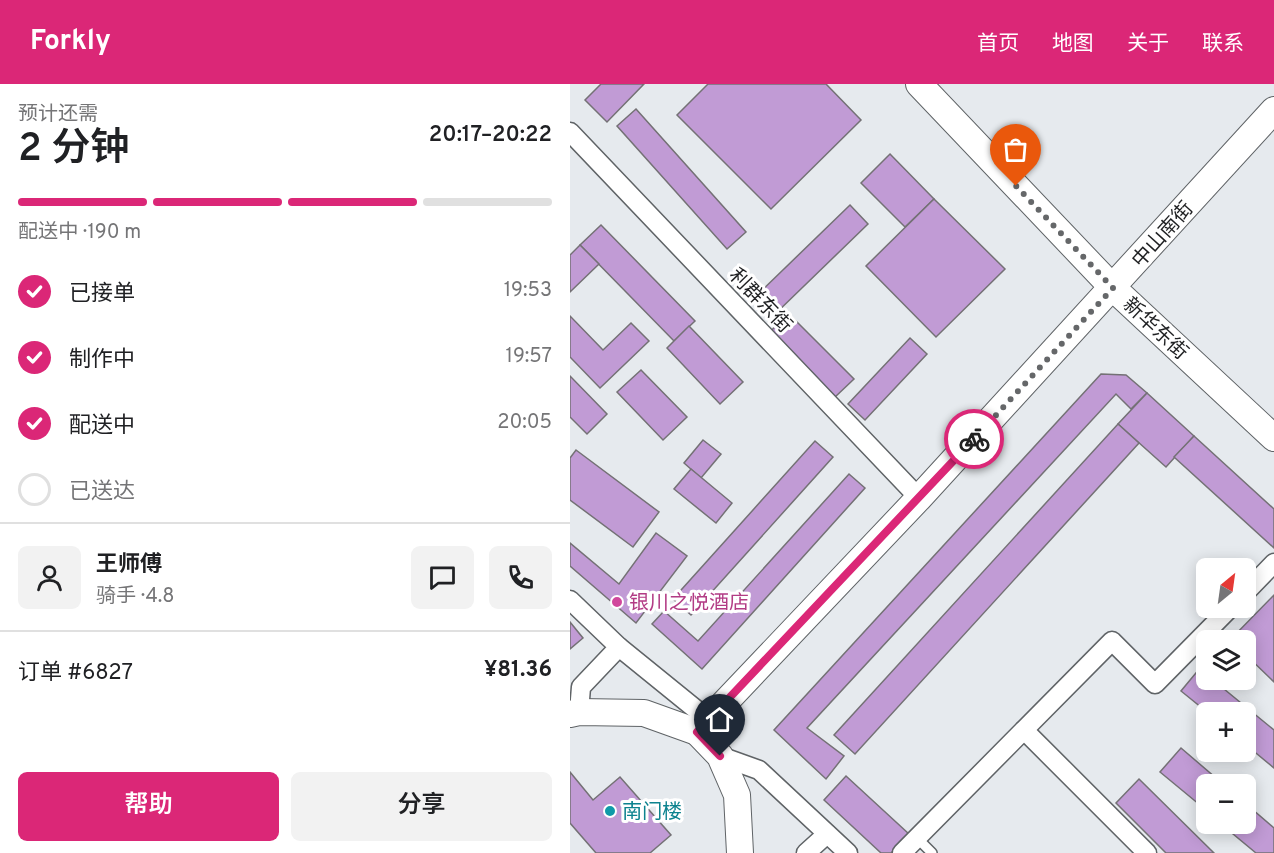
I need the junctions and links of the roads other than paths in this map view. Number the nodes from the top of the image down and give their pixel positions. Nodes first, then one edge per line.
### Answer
1 (919, 84) edge
2 (1274, 110) edge
3 (570, 132) edge
4 (1113, 288) junction
5 (1274, 438) edge
6 (919, 498) junction
7 (1274, 563) edge
8 (1256, 581) edge
9 (570, 600) edge
10 (1220, 618) edge
11 (619, 647) junction
12 (574, 713) edge
13 (703, 726) junction
14 (1024, 730) junction
15 (720, 756) junction
16 (827, 834) junction
17 (917, 838) junction
18 (1144, 852) edge
19 (740, 853) edge
20 (806, 853) edge
21 (848, 853) edge
22 (902, 853) edge
23 (932, 853) edge

1 - 4 street, 新华东街
2 - 4 street, 中山南街
3 - 6 street, 利群东街
4 - 5 street, 新华东街
4 - 6 street, 中山南街
6 - 13 street, 中山南街
7 - 8 street
9 - 11 street
10 - 14 street
11 - 12 street
11 - 13 street
12 - 13 street
13 - 15 street
14 - 17 street
14 - 18 street
15 - 16 street
15 - 19 street
16 - 20 street
16 - 21 street
17 - 22 street
17 - 23 lane

